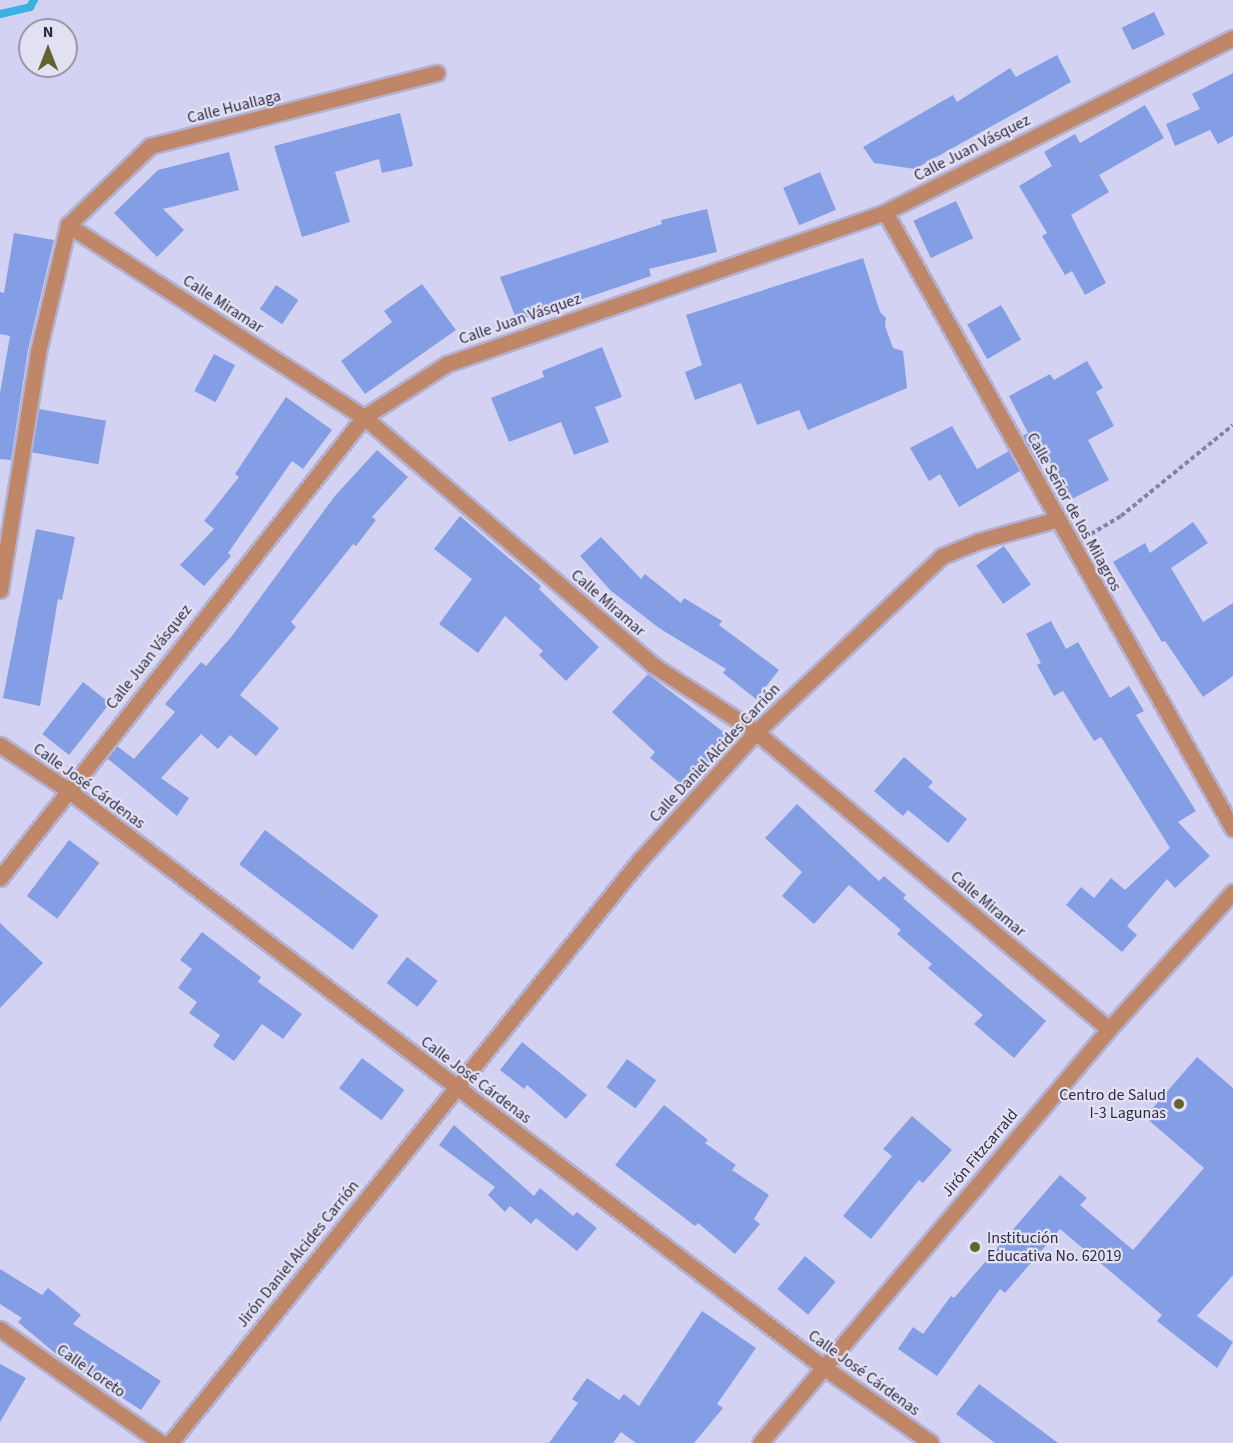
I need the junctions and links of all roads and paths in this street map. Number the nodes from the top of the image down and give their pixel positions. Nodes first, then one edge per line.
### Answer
1 (1233, 38) edge
2 (437, 73) dead end
3 (885, 212) junction
4 (68, 225) junction
5 (364, 417) junction
6 (1233, 425) edge
7 (1058, 519) junction
8 (1073, 545) junction
9 (0, 590) edge
10 (756, 732) junction
11 (0, 745) edge
12 (68, 790) junction
13 (1233, 829) edge
14 (0, 878) edge
15 (1233, 892) edge
16 (1109, 1029) junction
17 (455, 1087) junction
18 (0, 1329) edge
19 (822, 1366) junction
20 (161, 1443) edge
21 (170, 1443) edge
22 (760, 1443) edge
23 (931, 1443) edge

1 - 3 street, Calle Juan Vásquez
2 - 4 street, Calle Huallaga
3 - 5 street, Calle Juan Vásquez
3 - 7 street, Calle Señor de los Milagros
4 - 5 street, Calle Miramar
4 - 9 street
5 - 10 street, Calle Miramar
5 - 12 street, Calle Juan Vásquez
6 - 8 path
7 - 8 street, Calle Señor de los Milagros
7 - 10 street, Calle Daniel Alcides Carrión
8 - 13 street, Calle Señor de los Milagros
10 - 16 street, Calle Miramar
10 - 17 street, Calle Daniel Alcides Carrión
11 - 12 street, Calle José Cárdenas
12 - 14 street, Calle Juan Vásquez
12 - 17 street, Calle José Cárdenas
15 - 16 street, Jirón Fitzcarrald
16 - 19 street, Jirón Fitzcarrald
17 - 19 street, Calle José Cárdenas
17 - 21 street, Jirón Daniel Alcides Carrión
18 - 20 street, Calle Loreto
19 - 22 street, Jirón Fitzcarrald
19 - 23 street, Calle José Cárdenas

